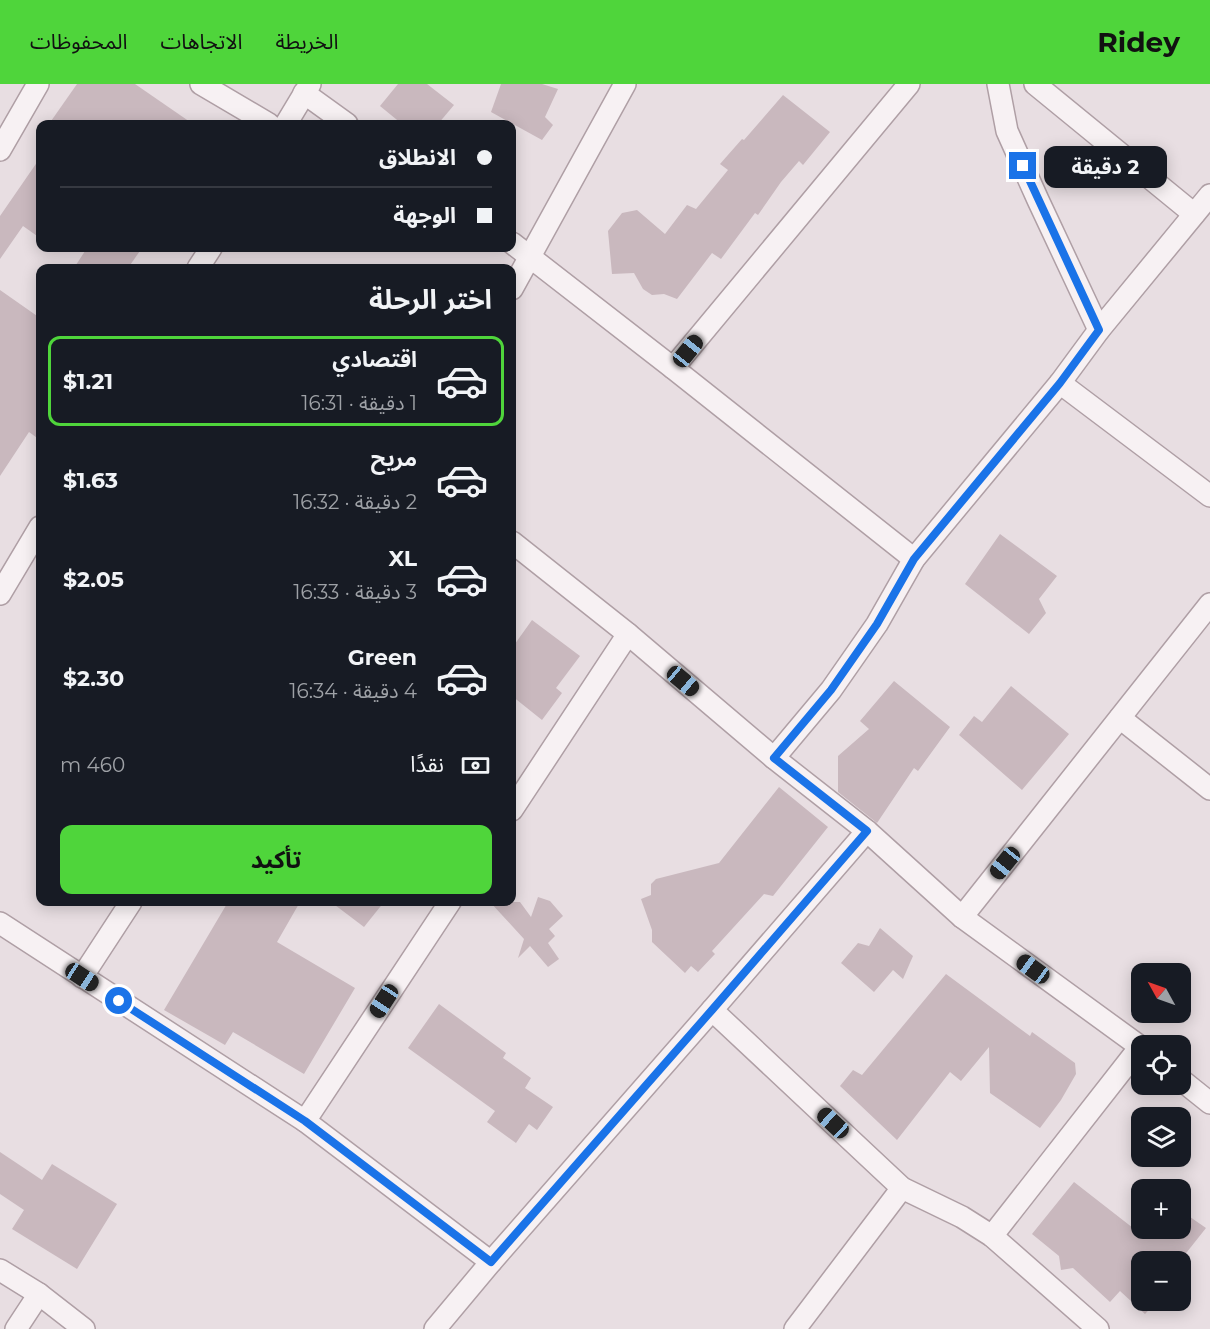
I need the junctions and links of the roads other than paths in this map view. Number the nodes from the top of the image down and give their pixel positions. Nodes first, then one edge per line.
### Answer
1 (38, 84) edge
2 (201, 84) edge
3 (625, 84) edge
4 (909, 84) edge
5 (998, 84) edge
6 (1035, 84) edge
7 (307, 89) edge
8 (262, 120) edge
9 (288, 120) edge
10 (342, 120) edge
11 (0, 150) edge
12 (1210, 195) edge
13 (1194, 214) junction
14 (516, 246) edge
15 (531, 257) junction
16 (516, 282) edge
17 (1099, 330) junction
18 (673, 368) junction
19 (1060, 383) junction
20 (1210, 496) edge
21 (36, 534) edge
22 (516, 545) edge
23 (914, 559) junction
24 (0, 594) edge
25 (1210, 604) edge
26 (628, 634) junction
27 (1119, 718) junction
28 (774, 758) junction
29 (1210, 789) edge
30 (516, 804) edge
31 (867, 831) junction
32 (127, 906) edge
33 (447, 906) edge
34 (962, 917) junction
35 (0, 923) edge
36 (82, 977) junction
37 (712, 1010) junction
38 (1131, 1040) edge
39 (1131, 1060) edge
40 (1191, 1088) edge
41 (1210, 1103) edge
42 (305, 1121) junction
43 (902, 1188) junction
44 (992, 1236) junction
45 (491, 1262) junction
46 (0, 1270) edge
47 (39, 1294) junction
48 (16, 1329) edge
49 (84, 1329) edge
50 (435, 1329) edge
51 (795, 1329) edge
52 (1098, 1329) edge

1 - 11 street
2 - 8 street
3 - 15 street
4 - 18 street
5 - 17 street
6 - 13 street
7 - 9 street
7 - 10 street
12 - 13 street
13 - 17 street
14 - 15 street
15 - 16 street
15 - 18 street
17 - 19 street
18 - 23 street
19 - 20 street
19 - 23 street
21 - 24 street
22 - 26 street
23 - 28 street
25 - 27 street
26 - 28 street
26 - 30 street
27 - 29 street
27 - 34 street
28 - 31 street
31 - 34 street
31 - 37 street
32 - 36 street
33 - 42 street
34 - 38 street
35 - 36 street
36 - 42 street
37 - 43 street
37 - 45 street
39 - 44 street
40 - 41 street
42 - 45 street
43 - 44 street
43 - 51 street
44 - 52 street
45 - 50 street
46 - 47 street
47 - 48 street
47 - 49 street

